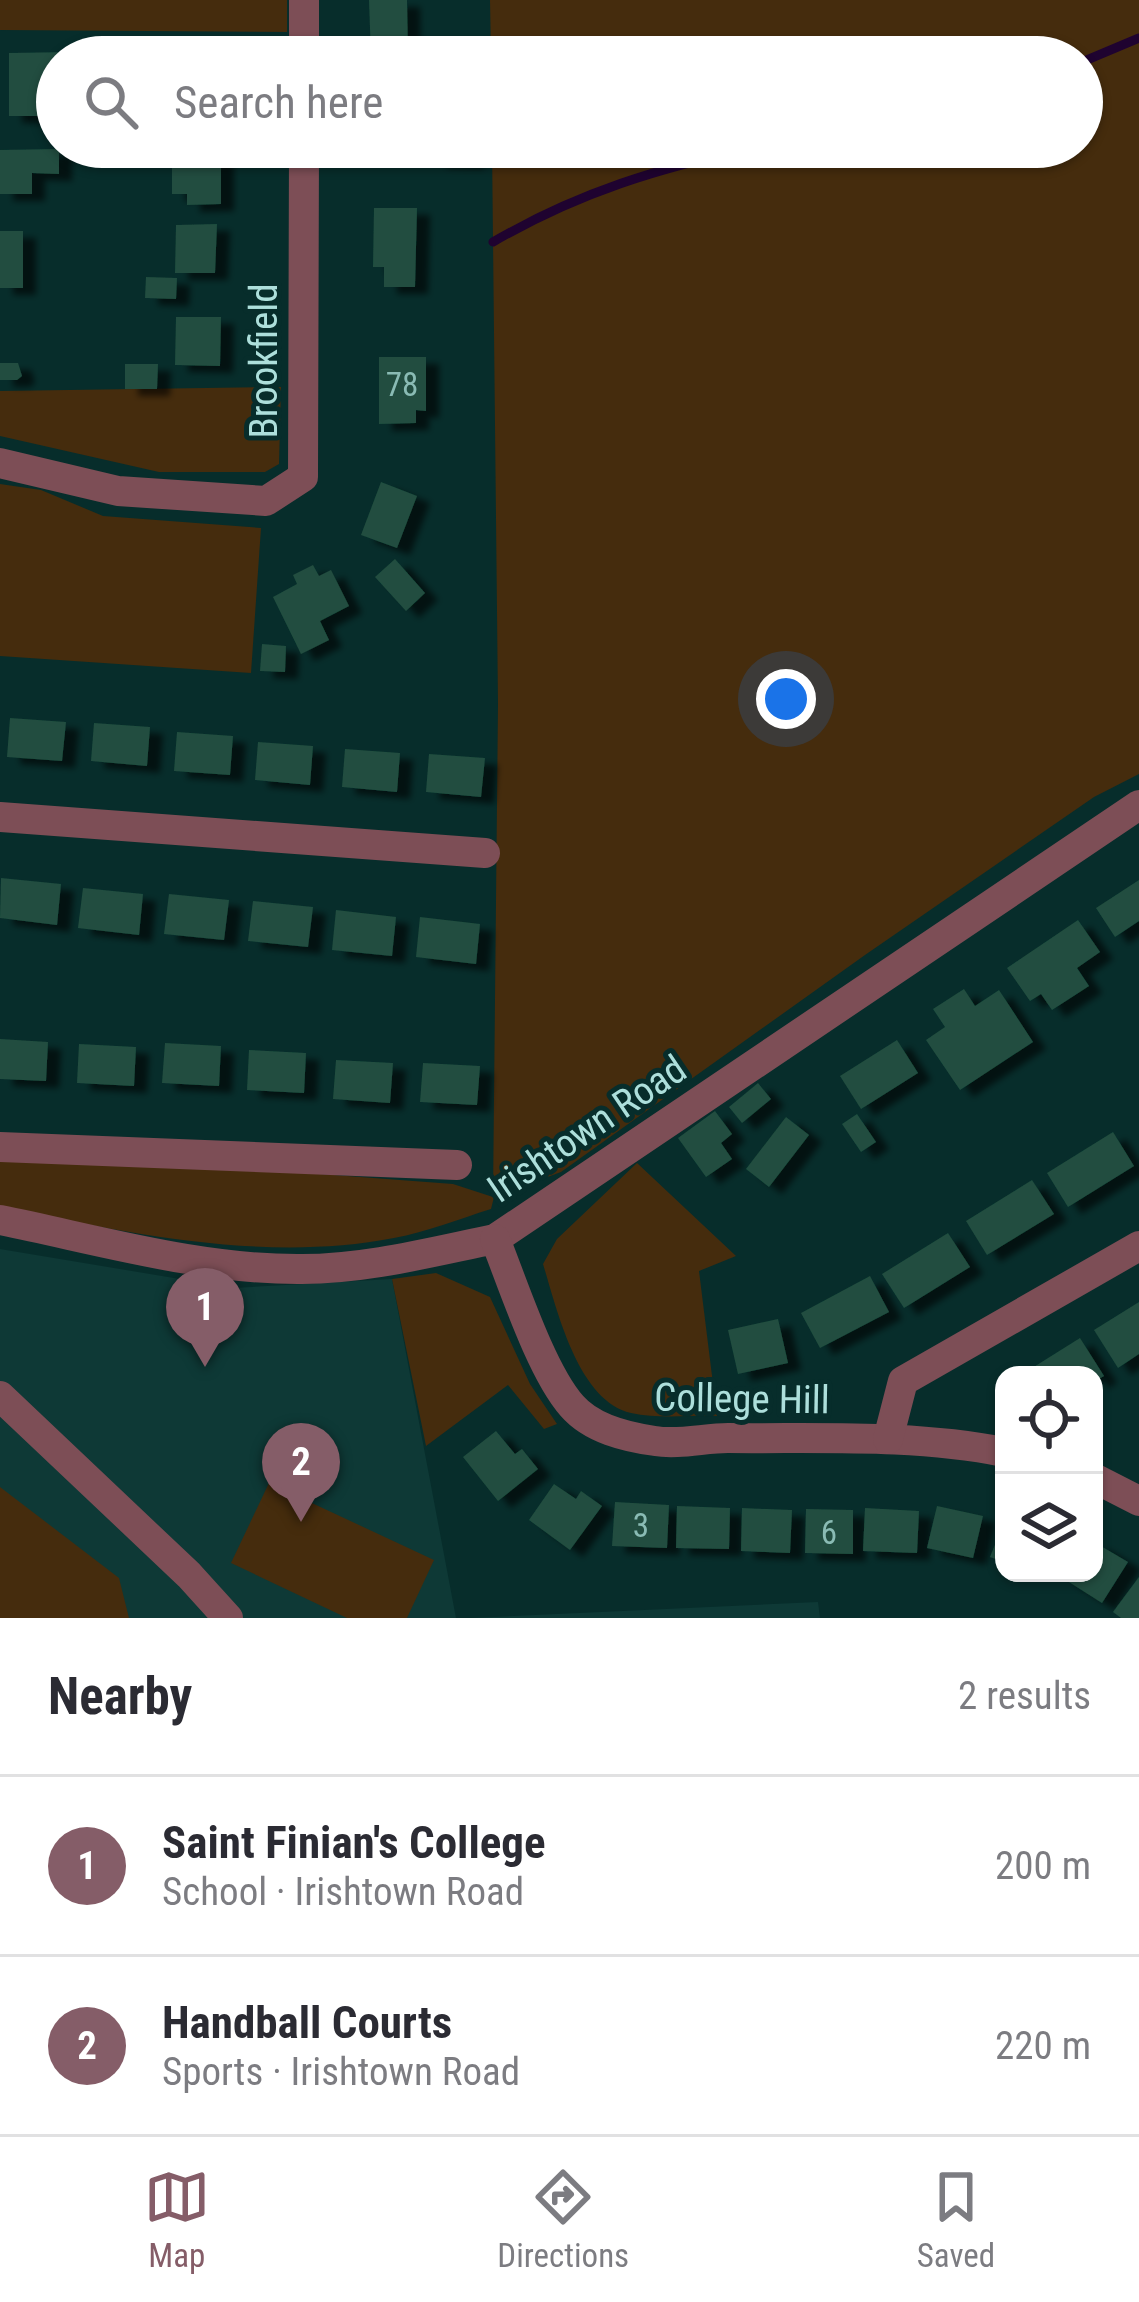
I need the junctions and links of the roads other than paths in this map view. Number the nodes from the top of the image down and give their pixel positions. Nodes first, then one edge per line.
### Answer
1 (304, 0) edge
2 (304, 36) edge
3 (304, 168) edge
4 (0, 463) edge
5 (1139, 805) edge
6 (0, 817) edge
7 (485, 853) dead end
8 (0, 1147) edge
9 (457, 1165) dead end
10 (0, 1220) edge
11 (495, 1239) junction
12 (1139, 1246) edge
13 (0, 1396) edge
14 (888, 1439) junction
15 (995, 1450) edge
16 (1103, 1483) edge
17 (1139, 1501) edge
18 (228, 1618) edge

1 - 2 street
3 - 4 street, Brookfield
5 - 11 street, Irishtown Road
6 - 7 street
8 - 9 street
10 - 11 street, Irishtown Road
11 - 14 street, College Hill
12 - 14 street
13 - 18 street
14 - 15 street, College Hill
16 - 17 street

